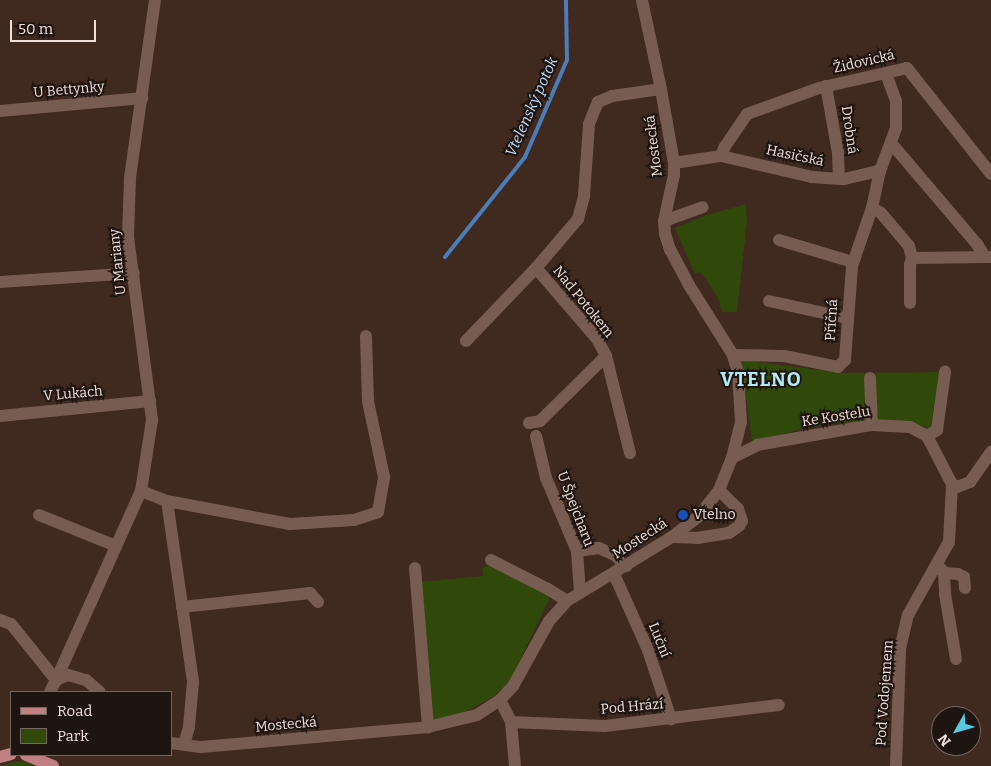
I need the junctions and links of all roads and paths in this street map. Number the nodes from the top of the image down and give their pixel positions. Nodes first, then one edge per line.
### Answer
1 (155, 0) edge
2 (642, 0) edge
3 (886, 74) junction
4 (826, 86) junction
5 (661, 89) junction
6 (142, 98) junction
7 (0, 111) edge
8 (891, 144) junction
9 (722, 156) junction
10 (674, 163) junction
11 (880, 171) junction
12 (991, 174) edge
13 (839, 178) junction
14 (704, 207) dead end
15 (872, 208) junction
16 (664, 221) junction
17 (779, 240) dead end
18 (988, 257) edge
19 (912, 258) junction
20 (853, 262) junction
21 (536, 268) junction
22 (134, 273) junction
23 (0, 282) edge
24 (770, 300) dead end
25 (910, 303) dead end
26 (847, 318) junction
27 (366, 336) dead end
28 (466, 341) dead end
29 (733, 355) junction
30 (606, 356) junction
31 (945, 372) dead end
32 (870, 378) dead end
33 (150, 401) junction
34 (0, 416) edge
35 (529, 423) dead end
36 (872, 425) junction
37 (536, 436) dead end
38 (926, 436) junction
39 (991, 452) edge
40 (630, 453) dead end
41 (732, 458) junction
42 (952, 484) junction
43 (719, 490) junction
44 (141, 491) junction
45 (167, 501) junction
46 (39, 516) dead end
47 (672, 537) junction
48 (116, 546) junction
49 (577, 551) junction
50 (491, 560) dead end
51 (626, 566) junction
52 (415, 568) dead end
53 (941, 569) junction
54 (614, 574) junction
55 (965, 588) dead end
56 (580, 593) junction
57 (318, 602) dead end
58 (567, 602) junction
59 (182, 607) junction
60 (0, 620) edge
61 (956, 659) dead end
62 (56, 680) junction
63 (50, 691) edge
64 (99, 691) edge
65 (500, 700) junction
66 (779, 705) dead end
67 (671, 718) junction
68 (511, 722) junction
69 (428, 727) junction
70 (172, 742) edge
71 (184, 744) junction
72 (28, 756) edge
73 (53, 766) edge
74 (515, 766) edge
75 (896, 766) edge

1 - 6 street, U Mariany
2 - 5 street, Mostecká
3 - 4 street, Židovická
3 - 8 street
3 - 12 street, Židovická
4 - 9 street, Židovická
4 - 13 street, Drobná
5 - 10 street, Mostecká
5 - 21 street, Nad Potokem
6 - 7 street, U Bettynky
6 - 22 street, U Mariany
8 - 11 street
8 - 18 street
9 - 10 street
9 - 13 street, Hasičská
10 - 16 street, Mostecká
11 - 13 street, Hasičská
11 - 15 street, Příčná
14 - 16 street
15 - 19 street
15 - 20 street, Příčná
16 - 29 street, Mostecká
17 - 20 street
18 - 19 street
19 - 25 street
20 - 26 street, Příčná
21 - 28 street, Nad Potokem
21 - 30 street, Nad Potokem
22 - 23 street
22 - 33 street, U Mariany
24 - 26 street
26 - 29 street, Příčná
27 - 45 street
29 - 41 street, Mostecká
30 - 35 street, Nad Potokem
30 - 40 street, Nad Potokem
31 - 38 street
32 - 36 street
33 - 34 street, V Lukách
33 - 44 street, U Mariany
36 - 38 street, Ke Kostelu
36 - 41 street, Ke Kostelu
37 - 49 street, U Špejcharu
38 - 42 street
39 - 42 street
41 - 43 street, Mostecká
42 - 53 street, Pod Vodojemem
43 - 47 street, Mostecká
43 - 47 street
44 - 45 street
44 - 48 street, U Mariany
45 - 59 street
46 - 48 street
47 - 51 street, Mostecká
48 - 62 street, U Mariany
49 - 51 street
49 - 56 street, U Špejcharu
50 - 58 street
51 - 54 street, Mostecká
52 - 69 street
53 - 55 street
53 - 61 street
53 - 75 street, Pod Vodojemem
54 - 56 street, Mostecká
54 - 67 street, Luční
56 - 58 street, Mostecká
57 - 59 street
58 - 65 street, Mostecká
59 - 71 street
60 - 62 street
62 - 63 street
62 - 64 street
65 - 68 street
65 - 69 street, Mostecká
66 - 67 street, Pod Hrází
67 - 68 street, Pod Hrází
68 - 74 street
69 - 71 street, Mostecká
70 - 71 street, Mostecká
72 - 73 main road

